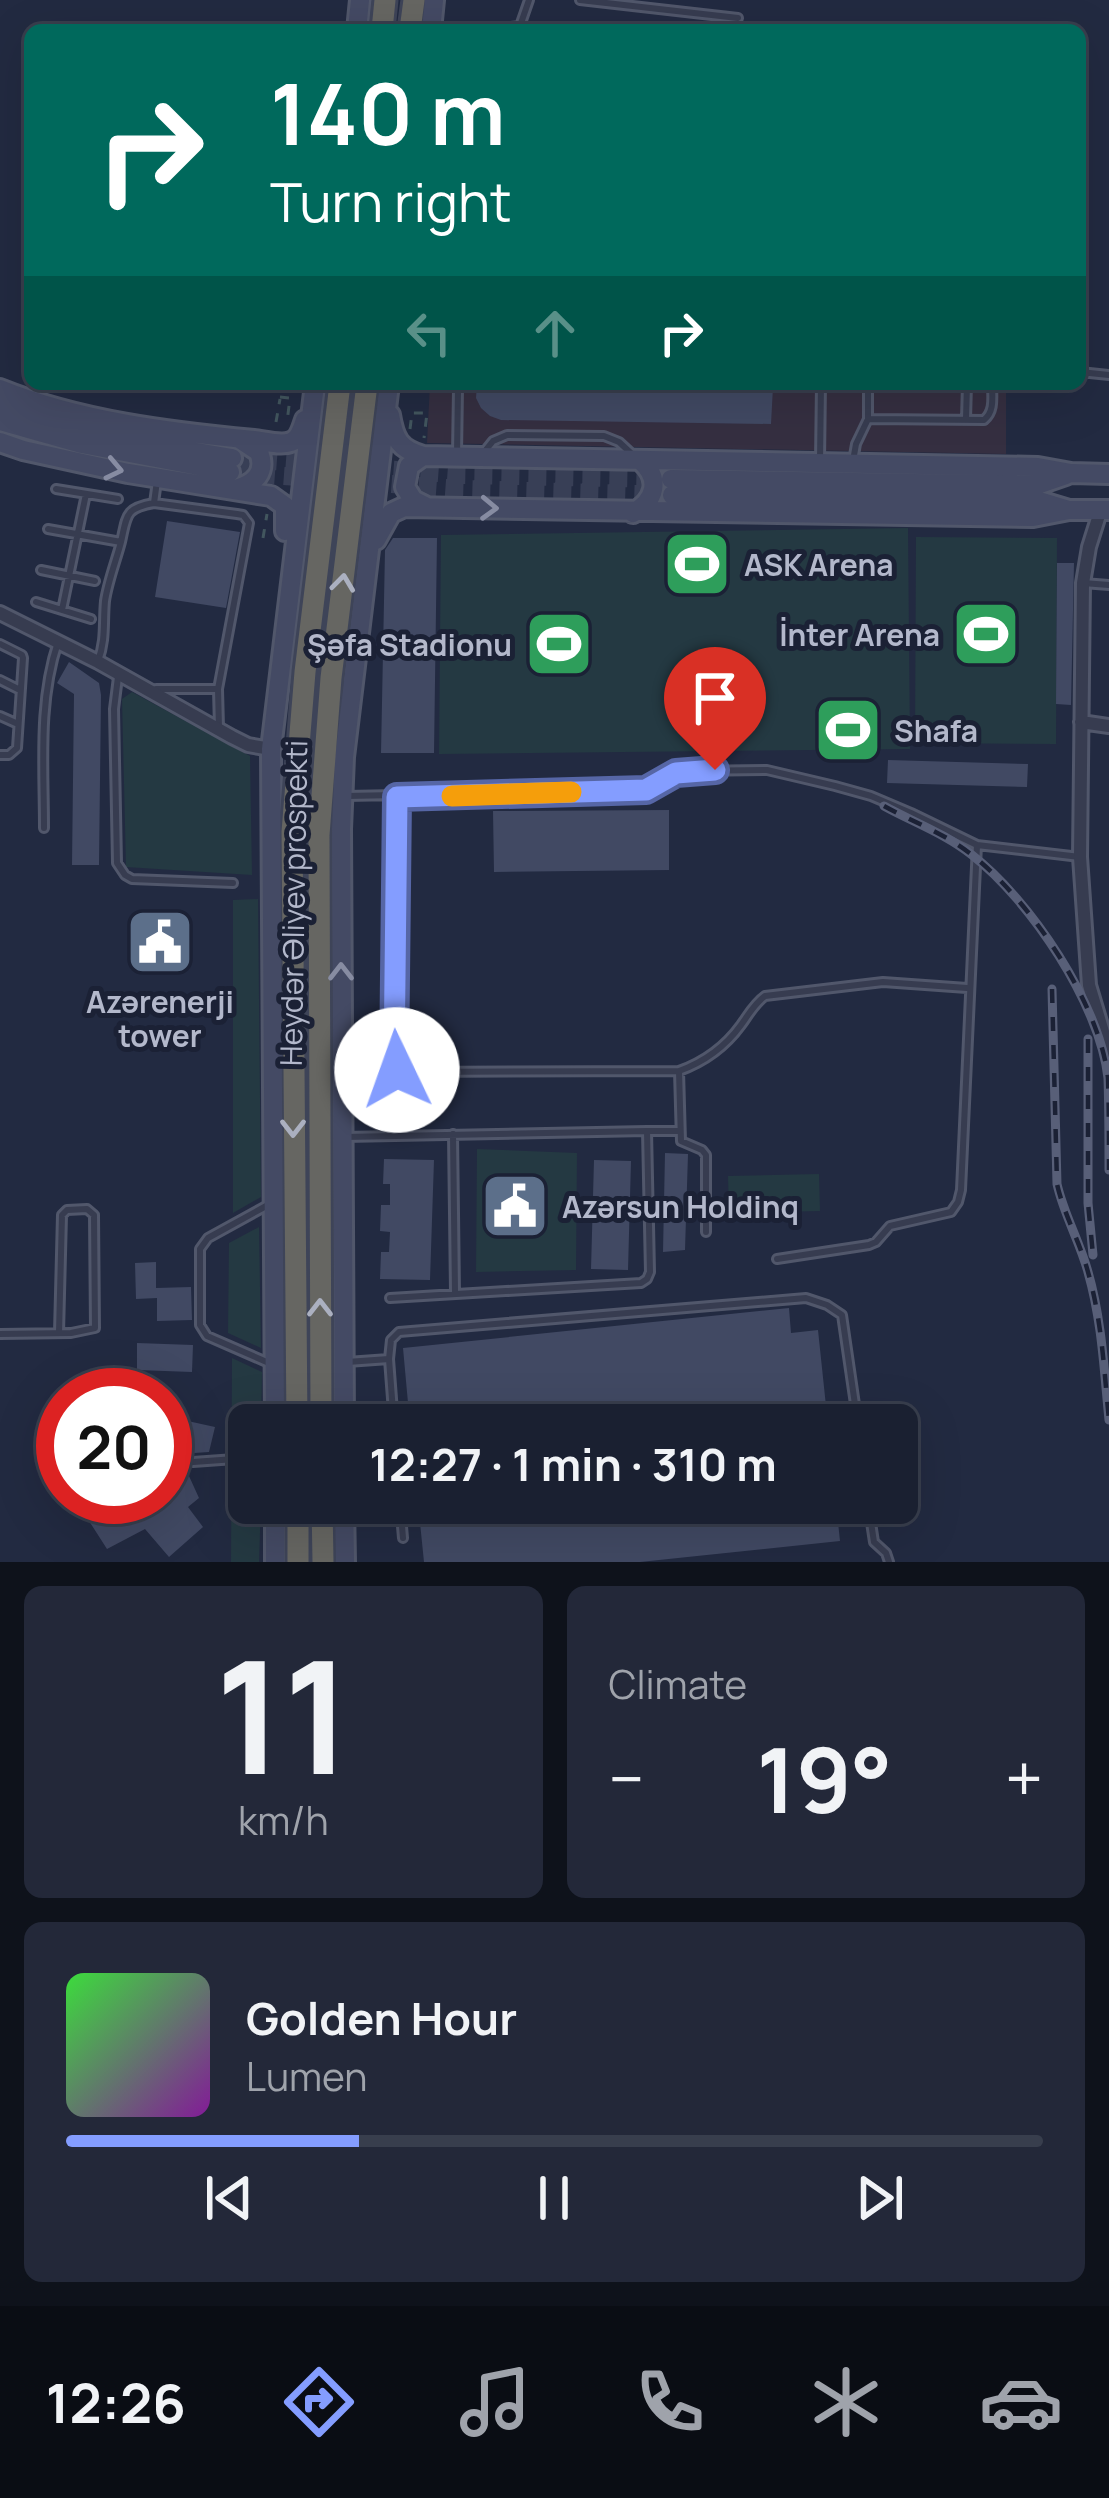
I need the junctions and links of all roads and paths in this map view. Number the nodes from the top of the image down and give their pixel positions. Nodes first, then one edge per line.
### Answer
1 (580, 0) edge
2 (738, 18) dead end
3 (0, 389) edge
4 (339, 390) edge
5 (366, 390) edge
6 (458, 390) edge
7 (821, 390) edge
8 (868, 390) edge
9 (967, 390) edge
10 (991, 390) edge
11 (314, 391) edge
12 (388, 392) edge
13 (0, 408) edge
14 (412, 412) dead end
15 (868, 419) junction
16 (966, 419) junction
17 (0, 421) edge
18 (276, 422) dead end
19 (286, 431) dead end
20 (240, 439) junction
21 (0, 442) edge
22 (423, 456) junction
23 (457, 458) junction
24 (640, 461) junction
25 (820, 464) junction
26 (853, 465) junction
27 (1105, 469) edge
28 (1071, 473) junction
29 (231, 474) junction
30 (158, 478) junction
31 (56, 489) dead end
32 (86, 494) junction
33 (118, 499) dead end
34 (154, 502) junction
35 (427, 506) junction
36 (1070, 511) junction
37 (1101, 511) edge
38 (267, 512) dead end
39 (633, 513) junction
40 (48, 529) dead end
41 (78, 535) junction
42 (263, 538) dead end
43 (122, 542) junction
44 (366, 567) junction
45 (40, 570) dead end
46 (69, 577) junction
47 (95, 581) dead end
48 (1083, 583) junction
49 (1109, 585) edge
50 (36, 602) dead end
51 (62, 610) junction
52 (0, 613) edge
53 (91, 619) dead end
54 (58, 641) junction
55 (0, 644) edge
56 (98, 662) junction
57 (119, 674) junction
58 (0, 680) edge
59 (147, 689) junction
60 (218, 689) junction
61 (20, 690) junction
62 (0, 716) edge
63 (272, 717) junction
64 (1081, 722) junction
65 (18, 724) junction
66 (1109, 726) edge
67 (219, 730) junction
68 (271, 749) junction
69 (0, 755) edge
70 (342, 796) junction
71 (397, 797) junction
72 (44, 828) dead end
73 (976, 845) junction
74 (1079, 857) junction
75 (232, 883) dead end
76 (969, 988) junction
77 (1105, 1025) edge
78 (1109, 1052) edge
79 (680, 1072) junction
80 (647, 1131) junction
81 (679, 1131) junction
82 (453, 1134) junction
83 (341, 1137) junction
84 (272, 1204) junction
85 (706, 1232) dead end
86 (776, 1259) dead end
87 (455, 1292) junction
88 (390, 1298) dead end
89 (59, 1333) junction
90 (0, 1334) edge
91 (389, 1359) junction
92 (343, 1362) junction
93 (274, 1365) junction
94 (275, 1404) edge
95 (297, 1404) edge
96 (321, 1404) edge
97 (344, 1404) edge
98 (392, 1404) edge
99 (855, 1404) edge
100 (228, 1460) edge
101 (193, 1462) dead end
102 (275, 1524) edge
103 (298, 1524) edge
104 (322, 1524) edge
105 (344, 1524) edge
106 (402, 1524) edge
107 (871, 1524) edge
108 (403, 1538) dead end
109 (275, 1562) edge
110 (298, 1562) edge
111 (322, 1562) edge
112 (345, 1562) edge
113 (889, 1562) edge

1 - 2 lane
3 - 20 main road
4 -> 95 highway, Heydər Əliyev prospekti
96 -> 5 highway, Heydər Əliyev prospekti
6 - 23 lane
7 - 25 lane
8 - 15 lane
9 - 16 lane
10 - 16 lane
11 - 20 main road
11 - 63 main road
12 - 22 main road
12 - 44 main road
13 - 29 main road
14 - 22 path
15 - 16 lane
15 - 26 lane
17 - 29 main road
18 - 19 path
20 - 29 main road
21 -> 30 main road
22 - 23 main road
22 - 35 main road
23 - 24 main road
24 - 25 main road
24 - 39 main road
25 - 26 main road
26 - 28 main road
27 - 28 main road
27 - 37 main road
28 - 36 main road
29 - 30 main road
29 - 63 main road
30 - 34 lane
31 - 32 lane
32 - 33 lane
32 - 41 lane
34 - 43 lane
34 - 60 lane
35 -> 39 main road
35 - 44 main road
36 - 37 main road
36 - 39 main road
37 - 48 street
38 - 42 path
40 - 41 lane
41 - 43 lane
41 - 46 lane
43 - 56 lane
44 - 70 main road
45 - 46 lane
46 - 47 lane
46 - 51 lane
48 - 49 lane
48 - 64 street
50 - 51 lane
51 - 53 lane
52 - 54 street
54 - 56 street
54 - 72 lane
55 - 61 lane
56 - 57 street
57 - 59 street
57 - 75 lane
58 - 61 lane
59 - 60 lane
59 - 67 street
60 - 67 lane
61 - 65 lane
62 - 65 lane
63 - 68 main road
64 - 66 street
64 - 74 street
65 - 69 lane
67 - 68 street
68 - 84 main road
70 - 71 lane
83 -> 70 main road
71 - 73 lane
71 - 79 lane
73 - 74 lane
73 - 76 lane
74 - 77 street
76 - 79 lane
76 - 86 lane
77 - 78 street
79 - 81 lane
80 - 81 lane
80 - 82 lane
80 - 87 lane
81 - 85 lane
82 - 83 lane
82 - 87 lane
83 - 92 main road
84 - 93 main road
84 - 93 lane
87 - 88 lane
89 - 89 lane
89 - 90 lane
91 - 92 lane
91 - 98 lane
91 - 99 lane
92 - 97 main road
93 - 94 main road
100 - 101 lane
102 - 109 main road
103 - 110 highway
104 - 111 highway
105 - 112 main road
106 - 108 lane
107 - 113 lane

